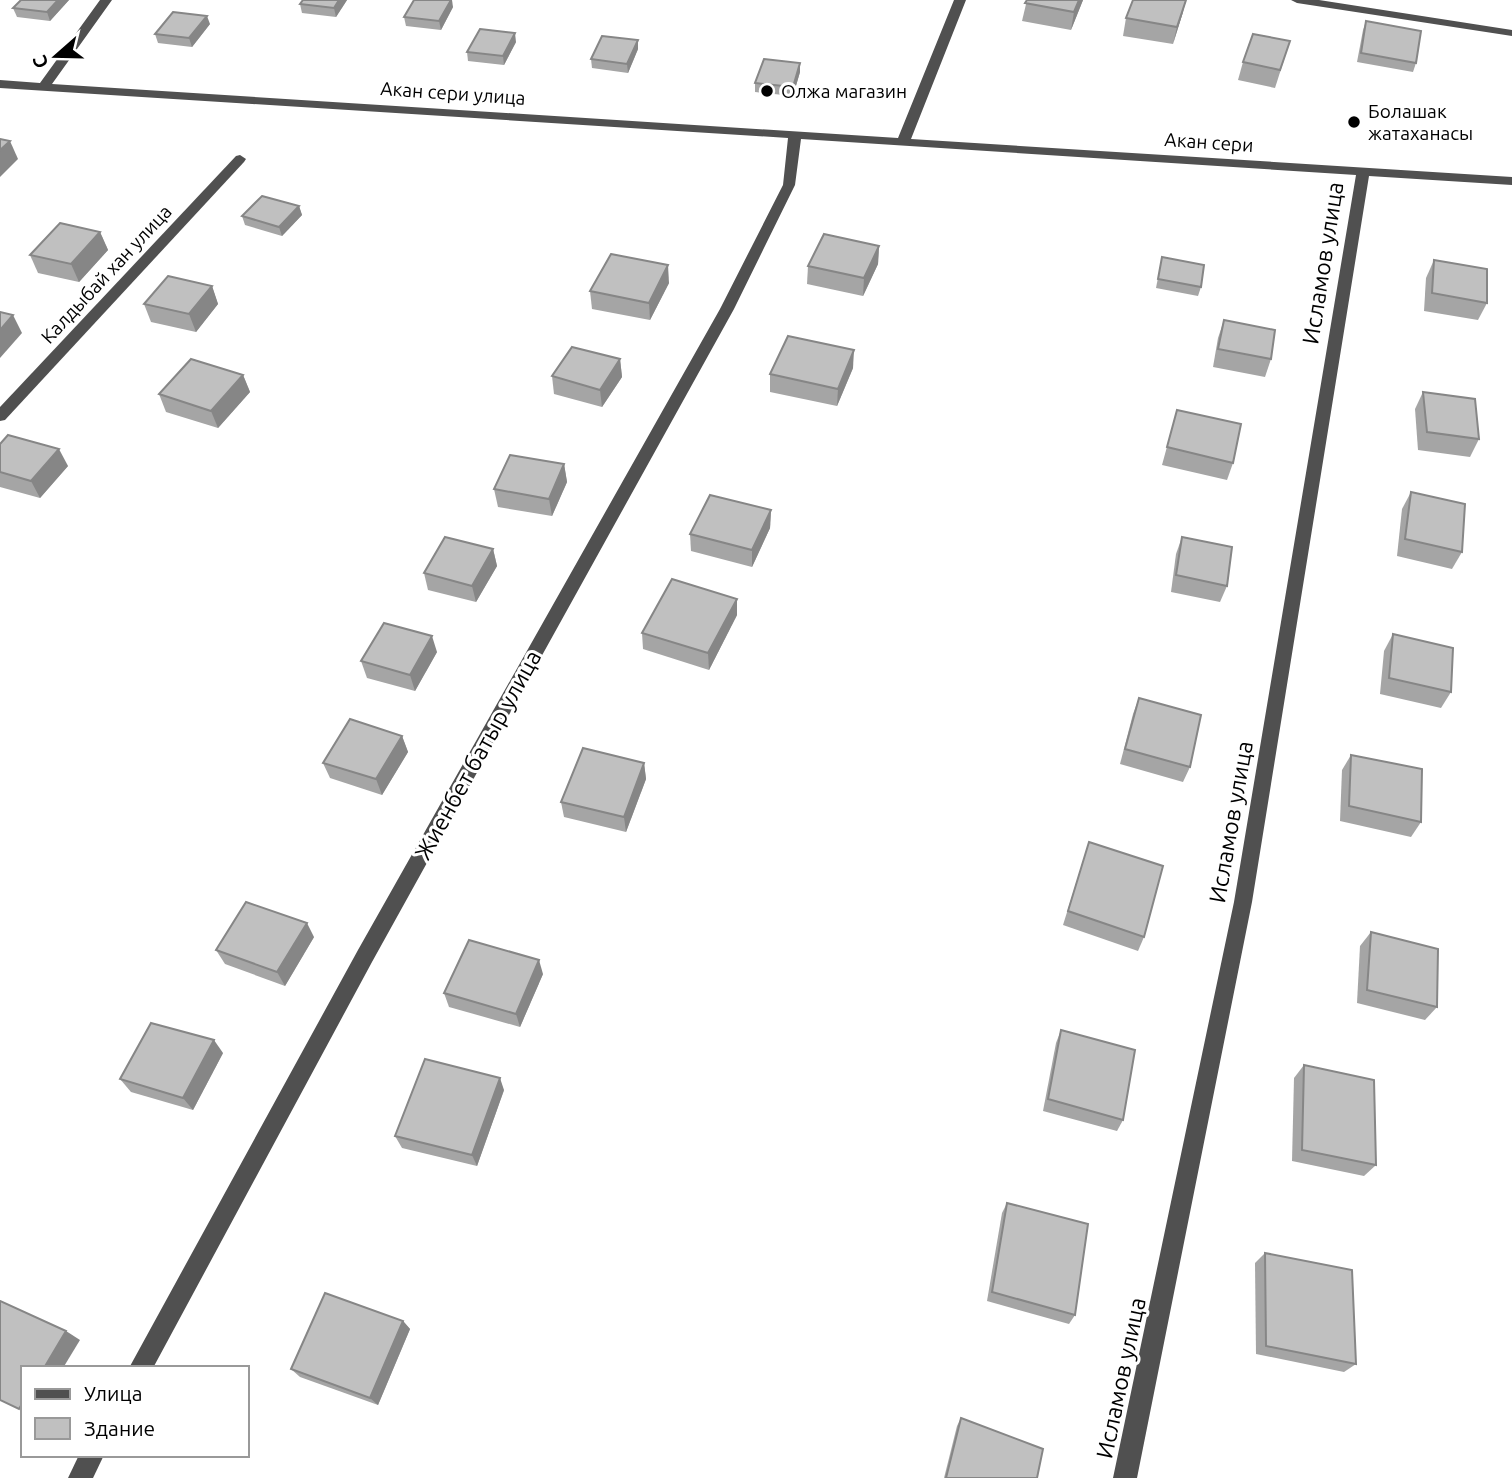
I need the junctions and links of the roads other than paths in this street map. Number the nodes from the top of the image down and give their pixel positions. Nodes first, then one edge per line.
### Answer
1 (106, 0) edge
2 (960, 0) edge
3 (1297, 0) edge
4 (1512, 33) edge
5 (0, 84) edge
6 (43, 87) junction
7 (795, 135) junction
8 (904, 142) junction
9 (240, 159) dead end
10 (1363, 171) junction
11 (1512, 181) edge
12 (0, 416) edge
13 (141, 1366) edge
14 (91, 1457) edge
15 (80, 1478) edge
16 (1125, 1478) edge

1 - 6 street
2 - 8 street
3 - 4 street
5 - 6 street, Акан сери улица
6 - 7 street, Акан сери улица
7 - 8 street, Акан сери улица
7 - 13 street, Жиенбет батыр улица
8 - 10 street, Акан сери
9 - 12 street, Калдыбай хан улица
10 - 11 street, Акан сери
10 - 16 street, Исламов улица
14 - 15 street

